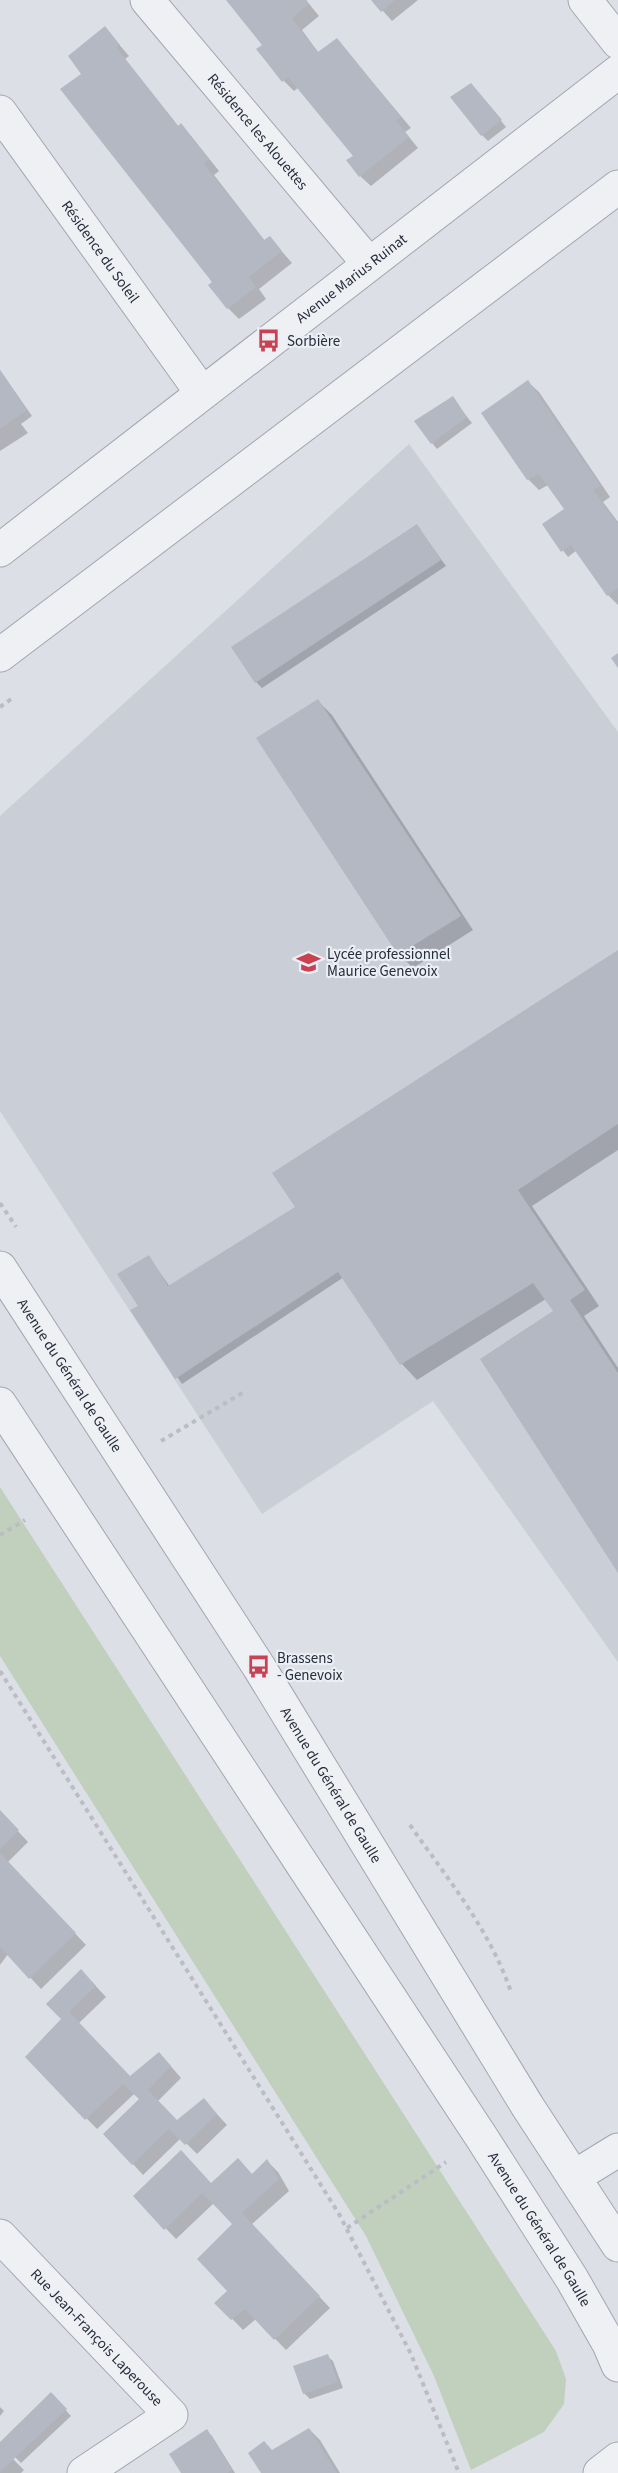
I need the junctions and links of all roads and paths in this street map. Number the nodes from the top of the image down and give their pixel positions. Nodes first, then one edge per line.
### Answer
1 (147, 0) edge
2 (585, 0) edge
3 (618, 42) edge
4 (618, 72) edge
5 (0, 111) edge
6 (618, 187) edge
7 (369, 264) junction
8 (202, 393) junction
9 (0, 550) edge
10 (0, 655) edge
11 (0, 1268) edge
12 (0, 1404) edge
13 (0, 1671) edge
14 (618, 2150) edge
15 (453, 2158) dead end
16 (574, 2177) junction
17 (346, 2228) junction
18 (0, 2236) edge
19 (618, 2245) edge
20 (618, 2365) edge
21 (84, 2473) edge
22 (459, 2473) edge

1 - 7 street, Résidence les Alouettes
2 - 3 street
4 - 7 street, Avenue Marius Ruinat
5 - 8 street, Résidence du Soleil
6 - 10 street
7 - 8 street, Avenue Marius Ruinat
8 - 9 street, Avenue Marius Ruinat
11 - 16 street, Avenue du Général de Gaulle
12 - 20 street, Avenue du Général de Gaulle
13 - 17 path
14 - 16 street
15 - 17 path
16 - 19 street, Avenue du Général de Gaulle
17 - 22 path
18 - 21 street, Rue Jean-François Laperouse

